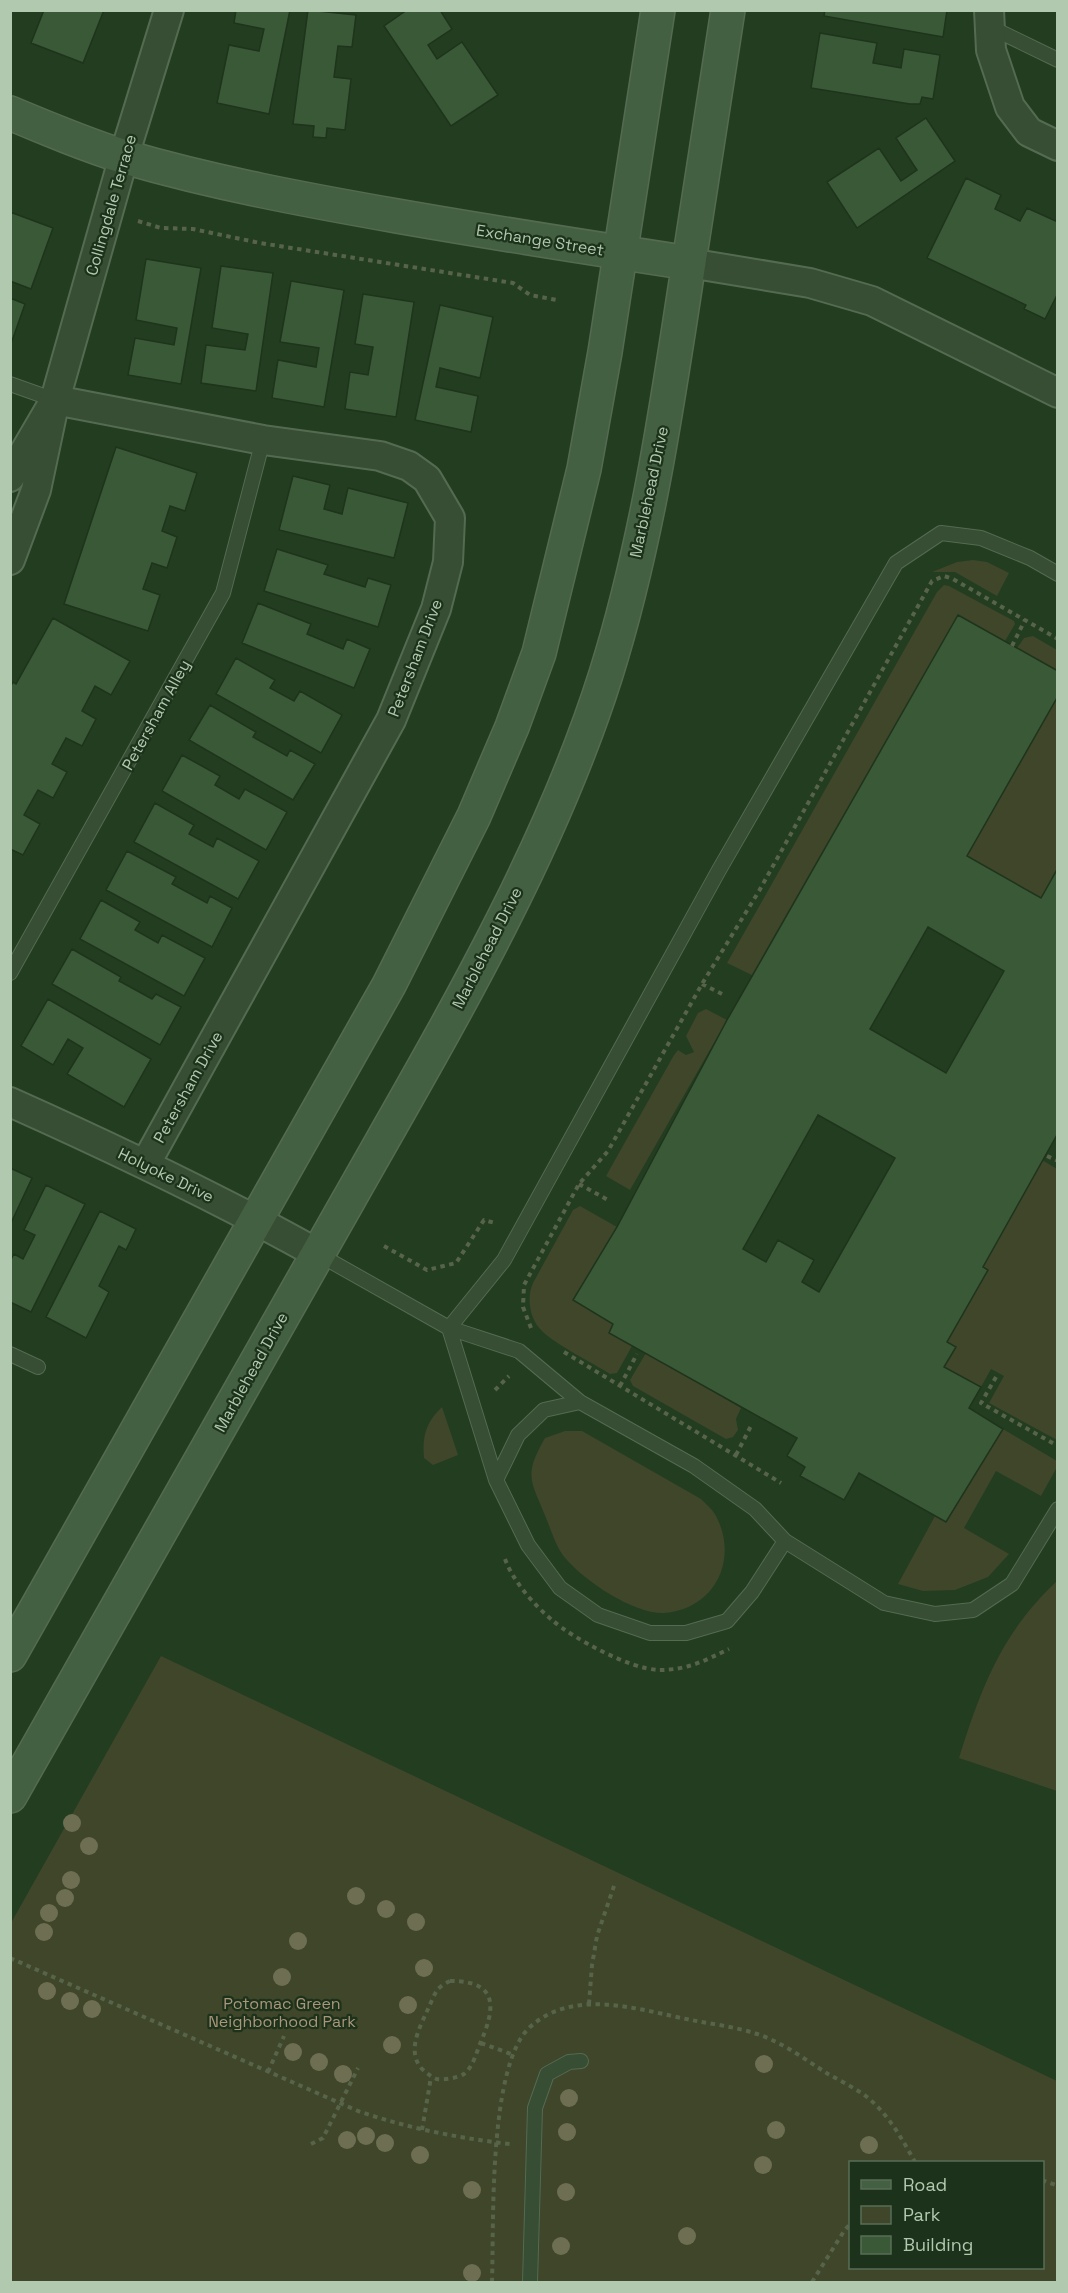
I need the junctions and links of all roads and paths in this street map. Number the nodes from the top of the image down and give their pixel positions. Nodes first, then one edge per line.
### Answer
1 (169, 10) edge
2 (658, 10) edge
3 (728, 10) edge
4 (990, 19) edge
5 (1058, 60) edge
6 (10, 113) edge
7 (1058, 146) edge
8 (124, 156) junction
9 (108, 213) junction
10 (619, 252) junction
11 (689, 263) junction
12 (557, 300) dead end
13 (10, 384) edge
14 (1058, 393) edge
15 (55, 400) junction
16 (263, 440) junction
17 (10, 477) edge
18 (10, 560) edge
19 (1058, 574) edge
20 (1025, 620) junction
21 (1058, 639) edge
22 (1012, 646) dead end
23 (10, 974) edge
24 (702, 984) junction
25 (722, 994) dead end
26 (10, 1102) edge
27 (1047, 1156) dead end
28 (1058, 1161) edge
29 (146, 1164) junction
30 (579, 1184) junction
31 (608, 1200) dead end
32 (256, 1220) junction
33 (495, 1223) dead end
34 (384, 1246) dead end
35 (318, 1254) junction
36 (449, 1328) junction
37 (537, 1334) dead end
38 (562, 1351) dead end
39 (10, 1354) edge
40 (637, 1354) dead end
41 (38, 1366) dead end
42 (511, 1375) dead end
43 (996, 1377) dead end
44 (620, 1386) junction
45 (487, 1398) dead end
46 (580, 1402) junction
47 (752, 1424) dead end
48 (1058, 1446) edge
49 (736, 1455) junction
50 (496, 1480) junction
51 (781, 1483) dead end
52 (1058, 1509) edge
53 (785, 1541) junction
54 (10, 1655) edge
55 (10, 1796) edge
56 (615, 1883) dead end
57 (10, 1958) edge
58 (589, 2004) junction
59 (284, 2036) dead end
60 (481, 2043) junction
61 (511, 2054) junction
62 (580, 2061) dead end
63 (358, 2068) dead end
64 (268, 2072) junction
65 (431, 2077) junction
66 (341, 2104) junction
67 (422, 2130) junction
68 (496, 2142) junction
69 (311, 2144) dead end
70 (534, 2146) junction
71 (914, 2161) edge
72 (849, 2225) edge
73 (492, 2283) edge
74 (530, 2283) edge
75 (812, 2283) edge

1 - 8 street, Collingdale Terrace
2 - 10 street
3 - 11 street, Marblehead Drive
4 - 5 lane
4 - 7 street
6 - 8 street, Exchange Street
8 - 9 street, Collingdale Terrace
8 - 10 street, Exchange Street
9 - 12 path
9 - 15 street, Collingdale Terrace
10 - 11 street, Exchange Street
10 - 32 street
11 - 14 street, Exchange Street
11 - 35 street, Marblehead Drive
13 - 15 lane
15 - 16 street, Petersham Drive
15 - 17 street, Collingdale Terrace
15 - 18 street, Collingdale Terrace
16 - 23 lane, Petersham Alley
16 - 29 street, Petersham Drive
19 - 36 lane
20 - 21 path
20 - 22 path
20 - 24 path
24 - 25 path
24 - 30 path
26 - 29 street, Holyoke Drive
27 - 28 path
29 - 32 street, Holyoke Drive
30 - 31 path
30 - 37 path
32 - 35 street, Holyoke Drive
32 - 54 street
33 - 34 path
35 - 36 lane
35 - 55 street, Marblehead Drive
36 - 46 lane
36 - 50 lane
38 - 44 path
39 - 41 lane
40 - 44 path
42 - 45 path
43 - 48 path
44 - 49 path
46 - 50 lane
46 - 53 lane
47 - 49 path
49 - 51 path
50 - 53 lane
52 - 53 lane
56 - 58 path
57 - 64 path
58 - 61 path
58 - 71 path
59 - 64 path
60 - 61 path
60 - 65 path
60 - 65 path
61 - 68 path
62 - 70 lane
63 - 66 path
64 - 66 path
65 - 67 path
66 - 67 path
66 - 69 path
67 - 68 path
68 - 70 path
68 - 73 path
70 - 74 lane
72 - 75 path

